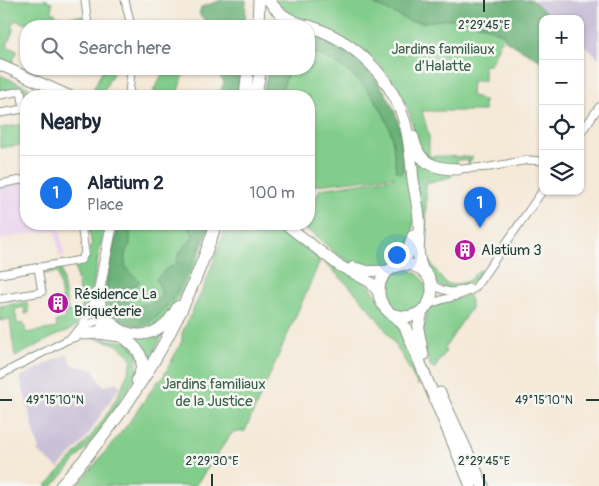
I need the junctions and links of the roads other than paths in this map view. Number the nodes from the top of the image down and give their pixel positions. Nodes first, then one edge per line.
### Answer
1 (86, 0) edge
2 (125, 0) edge
3 (251, 0) edge
4 (259, 0) edge
5 (269, 0) edge
6 (88, 20) edge
7 (130, 20) edge
8 (250, 20) edge
9 (258, 20) edge
10 (293, 20) edge
11 (315, 29) edge
12 (0, 65) edge
13 (0, 72) edge
14 (20, 74) edge
15 (23, 75) edge
16 (131, 75) edge
17 (247, 75) edge
18 (256, 75) edge
19 (259, 75) edge
20 (386, 83) junction
21 (42, 90) edge
22 (56, 90) edge
23 (130, 90) edge
24 (246, 90) edge
25 (254, 90) edge
26 (256, 90) edge
27 (20, 91) edge
28 (0, 95) edge
29 (599, 107) edge
30 (20, 110) edge
31 (0, 113) edge
32 (584, 128) edge
33 (539, 155) edge
34 (523, 161) junction
35 (539, 161) edge
36 (458, 169) joint
37 (20, 180) edge
38 (0, 184) edge
39 (540, 195) edge
40 (416, 199) junction
41 (82, 230) edge
42 (107, 230) edge
43 (111, 230) edge
44 (214, 230) edge
45 (222, 230) edge
46 (293, 230) edge
47 (302, 230) edge
48 (204, 259) junction
49 (38, 268) junction
50 (393, 268) junction
51 (422, 271) junction
52 (486, 273) junction
53 (0, 274) edge
54 (430, 281) junction
55 (95, 292) junction
56 (379, 293) junction
57 (0, 299) edge
58 (425, 308) junction
59 (395, 315) junction
60 (106, 318) junction
61 (82, 332) junction
62 (123, 337) junction
63 (0, 375) edge
64 (107, 432) junction
65 (61, 486) edge
66 (72, 486) edge
67 (471, 486) edge
68 (483, 486) edge

1 - 6 street
2 - 7 street
3 - 8 main road
4 - 9 main road
5 - 10 main road
11 - 20 main road
12 - 14 main road
13 - 21 main road
15 - 22 main road
16 - 23 street
17 - 24 main road
18 - 25 main road
19 - 26 main road
20 - 36 main road
20 - 40 main road
27 - 28 street
29 - 32 street
30 - 31 street
33 - 34 street
34 - 35 street
34 - 36 street
37 - 38 street
39 - 52 street
40 - 50 main road
40 - 51 main road
41 - 49 street
42 - 55 main road
43 - 60 main road
44 - 48 main road
45 - 66 main road
46 - 56 main road
47 - 50 main road
48 - 60 main road
48 - 64 main road
49 - 53 street
49 - 57 street
50 - 51 main road
50 - 56 main road
51 - 54 main road
52 - 54 street
52 - 58 street
54 - 58 main road
55 - 60 main road
55 - 61 street
56 - 59 main road
58 - 59 main road
58 - 68 main road
59 - 67 main road
60 - 61 street
60 - 62 main road
61 - 62 main road
61 - 63 street
62 - 64 main road
64 - 65 main road

